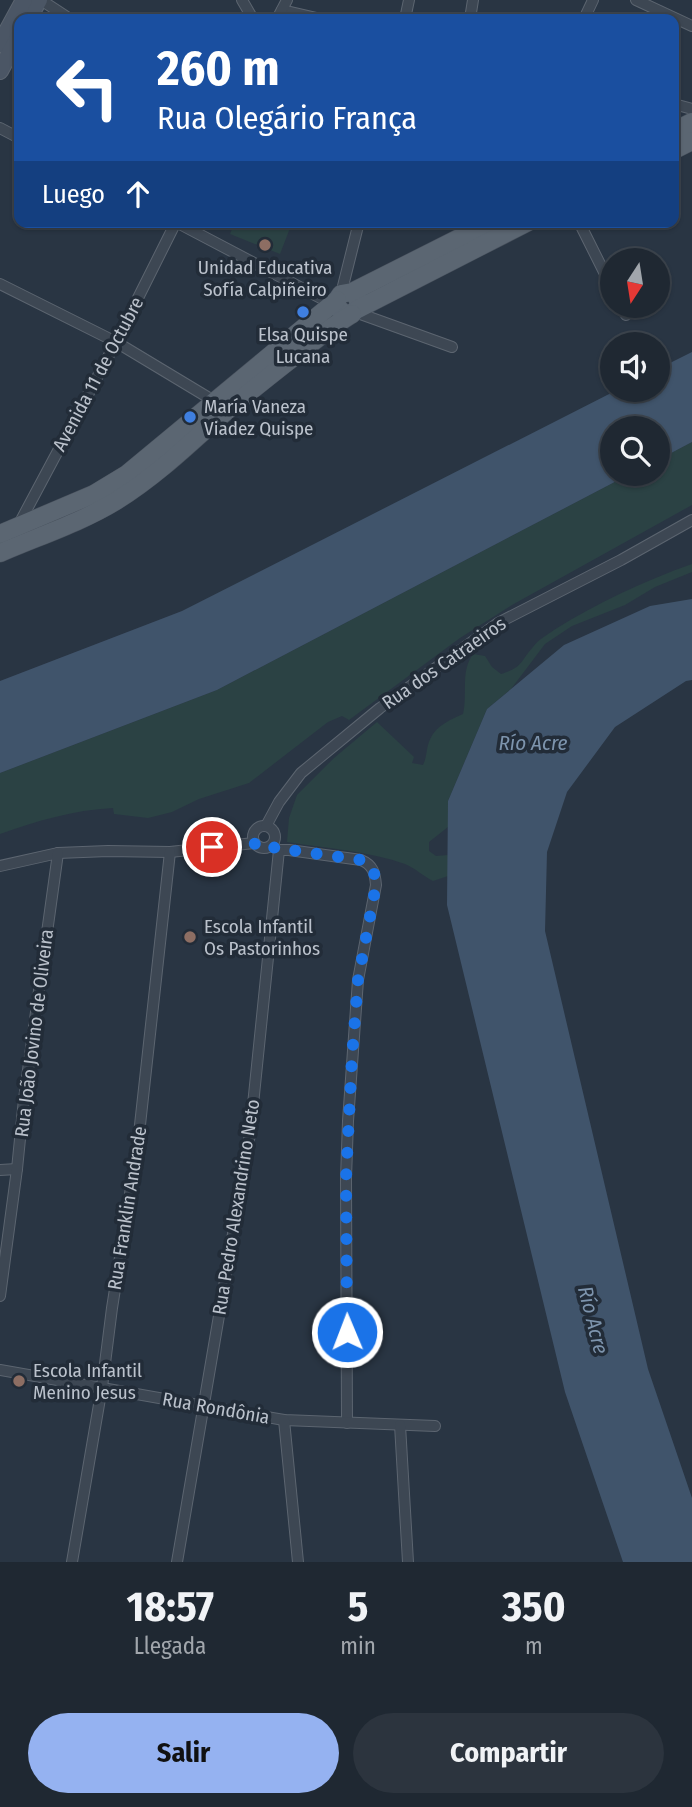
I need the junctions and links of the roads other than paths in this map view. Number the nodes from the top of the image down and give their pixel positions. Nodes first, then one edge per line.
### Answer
1 (636, 0) edge
2 (28, 5) edge
3 (282, 10) edge
4 (55, 14) edge
5 (299, 14) edge
6 (666, 14) edge
7 (14, 24) edge
8 (0, 44) edge
9 (14, 45) edge
10 (0, 71) edge
11 (173, 228) edge
12 (189, 228) edge
13 (358, 228) edge
14 (478, 228) edge
15 (515, 228) edge
16 (582, 228) edge
17 (600, 264) edge
18 (0, 284) edge
19 (347, 303) junction
20 (116, 342) junction
21 (452, 347) dead end
22 (214, 401) junction
23 (692, 520) edge
24 (18, 526) junction
25 (0, 534) edge
26 (0, 553) edge
27 (267, 826) junction
28 (254, 843) junction
29 (275, 848) junction
30 (170, 852) junction
31 (58, 853) junction
32 (0, 866) edge
33 (17, 1169) junction
34 (0, 1170) edge
35 (0, 1296) edge
36 (0, 1370) edge
37 (102, 1387) junction
38 (205, 1405) junction
39 (284, 1420) junction
40 (347, 1423) junction
41 (400, 1424) junction
42 (435, 1426) dead end
43 (72, 1562) edge
44 (177, 1562) edge
45 (298, 1562) edge
46 (408, 1562) edge

1 - 6 street
2 - 4 street
3 - 5 street
7 - 8 street
9 - 10 street
11 - 20 street, Avenida 11 de Octubre
12 - 19 street
13 - 19 street
14 - 19 main road
15 - 19 main road
16 - 17 street
18 - 20 street
19 - 21 street
19 - 22 main road
19 - 26 main road
20 - 22 street
20 - 24 street, Avenida 11 de Octubre
22 - 24 main road
23 - 27 street, Rua dos Catraeiros
24 - 25 main road
27 - 28 street
27 - 29 street
28 - 29 street
28 - 30 street
29 - 38 street, Rua Pedro Alexandrino Neto
29 - 40 street
30 - 31 street
30 - 37 street, Rua Franklin Andrade
31 - 32 street
31 - 33 street, Rua João Jovino de Oliveira
33 - 34 street
33 - 35 street, Rua João Jovino de Oliveira
36 - 37 street, Rua Rondônia
37 - 38 street, Rua Rondônia
37 - 43 street, Rua Franklin Andrade
38 - 39 street, Rua Rondônia
38 - 44 street, Rua Pedro Alexandrino Neto
39 - 40 street, Rua Rondônia
39 - 45 street
40 - 41 street, Rua Rondônia
41 - 42 street, Rua Rondônia
41 - 46 street

